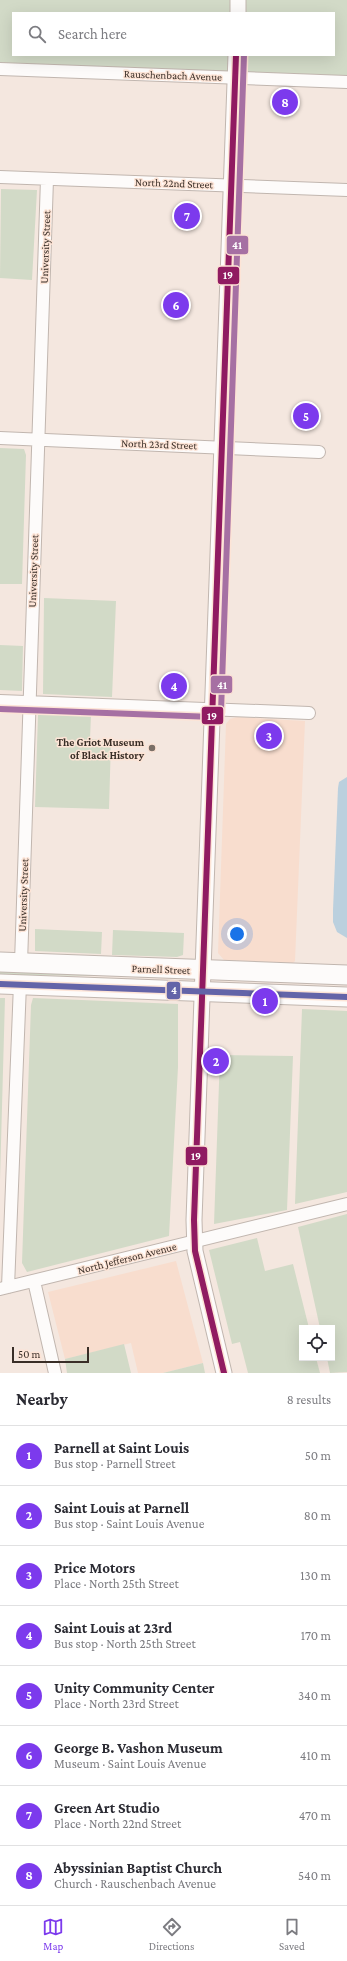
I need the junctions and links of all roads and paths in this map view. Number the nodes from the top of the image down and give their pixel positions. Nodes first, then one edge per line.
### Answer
1 (238, 0) edge
2 (238, 12) edge
3 (236, 56) edge
4 (0, 68) edge
5 (235, 77) junction
6 (347, 82) edge
7 (0, 177) edge
8 (47, 179) junction
9 (232, 186) junction
10 (347, 190) edge
11 (0, 438) edge
12 (38, 440) junction
13 (222, 447) junction
14 (319, 452) dead end
15 (0, 701) edge
16 (28, 702) junction
17 (213, 709) junction
18 (309, 713) dead end
19 (0, 962) edge
20 (21, 963) junction
21 (203, 970) junction
22 (347, 975) edge
23 (0, 984) edge
24 (20, 984) junction
25 (70, 986) junction
26 (202, 992) junction
27 (347, 997) edge
28 (347, 1204) edge
29 (194, 1242) junction
30 (34, 1281) junction
31 (4, 1288) edge
32 (55, 1373) edge
33 (224, 1373) edge

1 - 2 street
3 - 5 street
4 - 5 street, Rauschenbach Avenue
5 - 6 street, Rauschenbach Avenue
5 - 9 street
7 - 8 street, North 22nd Street
8 - 9 street, North 22nd Street
8 - 12 street, University Street
9 - 10 street, North 22nd Street
9 - 13 street
11 - 12 street, North 23rd Street
12 - 13 street, North 23rd Street
12 - 16 street, University Street
13 - 14 street, North 23rd Street
13 - 17 street
15 - 16 street
16 - 17 street
16 - 20 street, University Street
17 - 18 street
17 - 21 street
19 - 20 main road, Parnell Street
20 - 21 main road, Parnell Street
21 - 22 main road, Parnell Street
21 - 25 main road
21 - 26 street
23 - 24 main road, Parnell Street
24 - 25 main road, Parnell Street
24 - 31 street
25 - 26 main road, Parnell Street
26 - 27 main road, Parnell Street
26 - 29 street
28 - 29 street, North Jefferson Avenue
29 - 30 street, North Jefferson Avenue
29 - 33 street
30 - 31 street, North Jefferson Avenue
30 - 32 street

